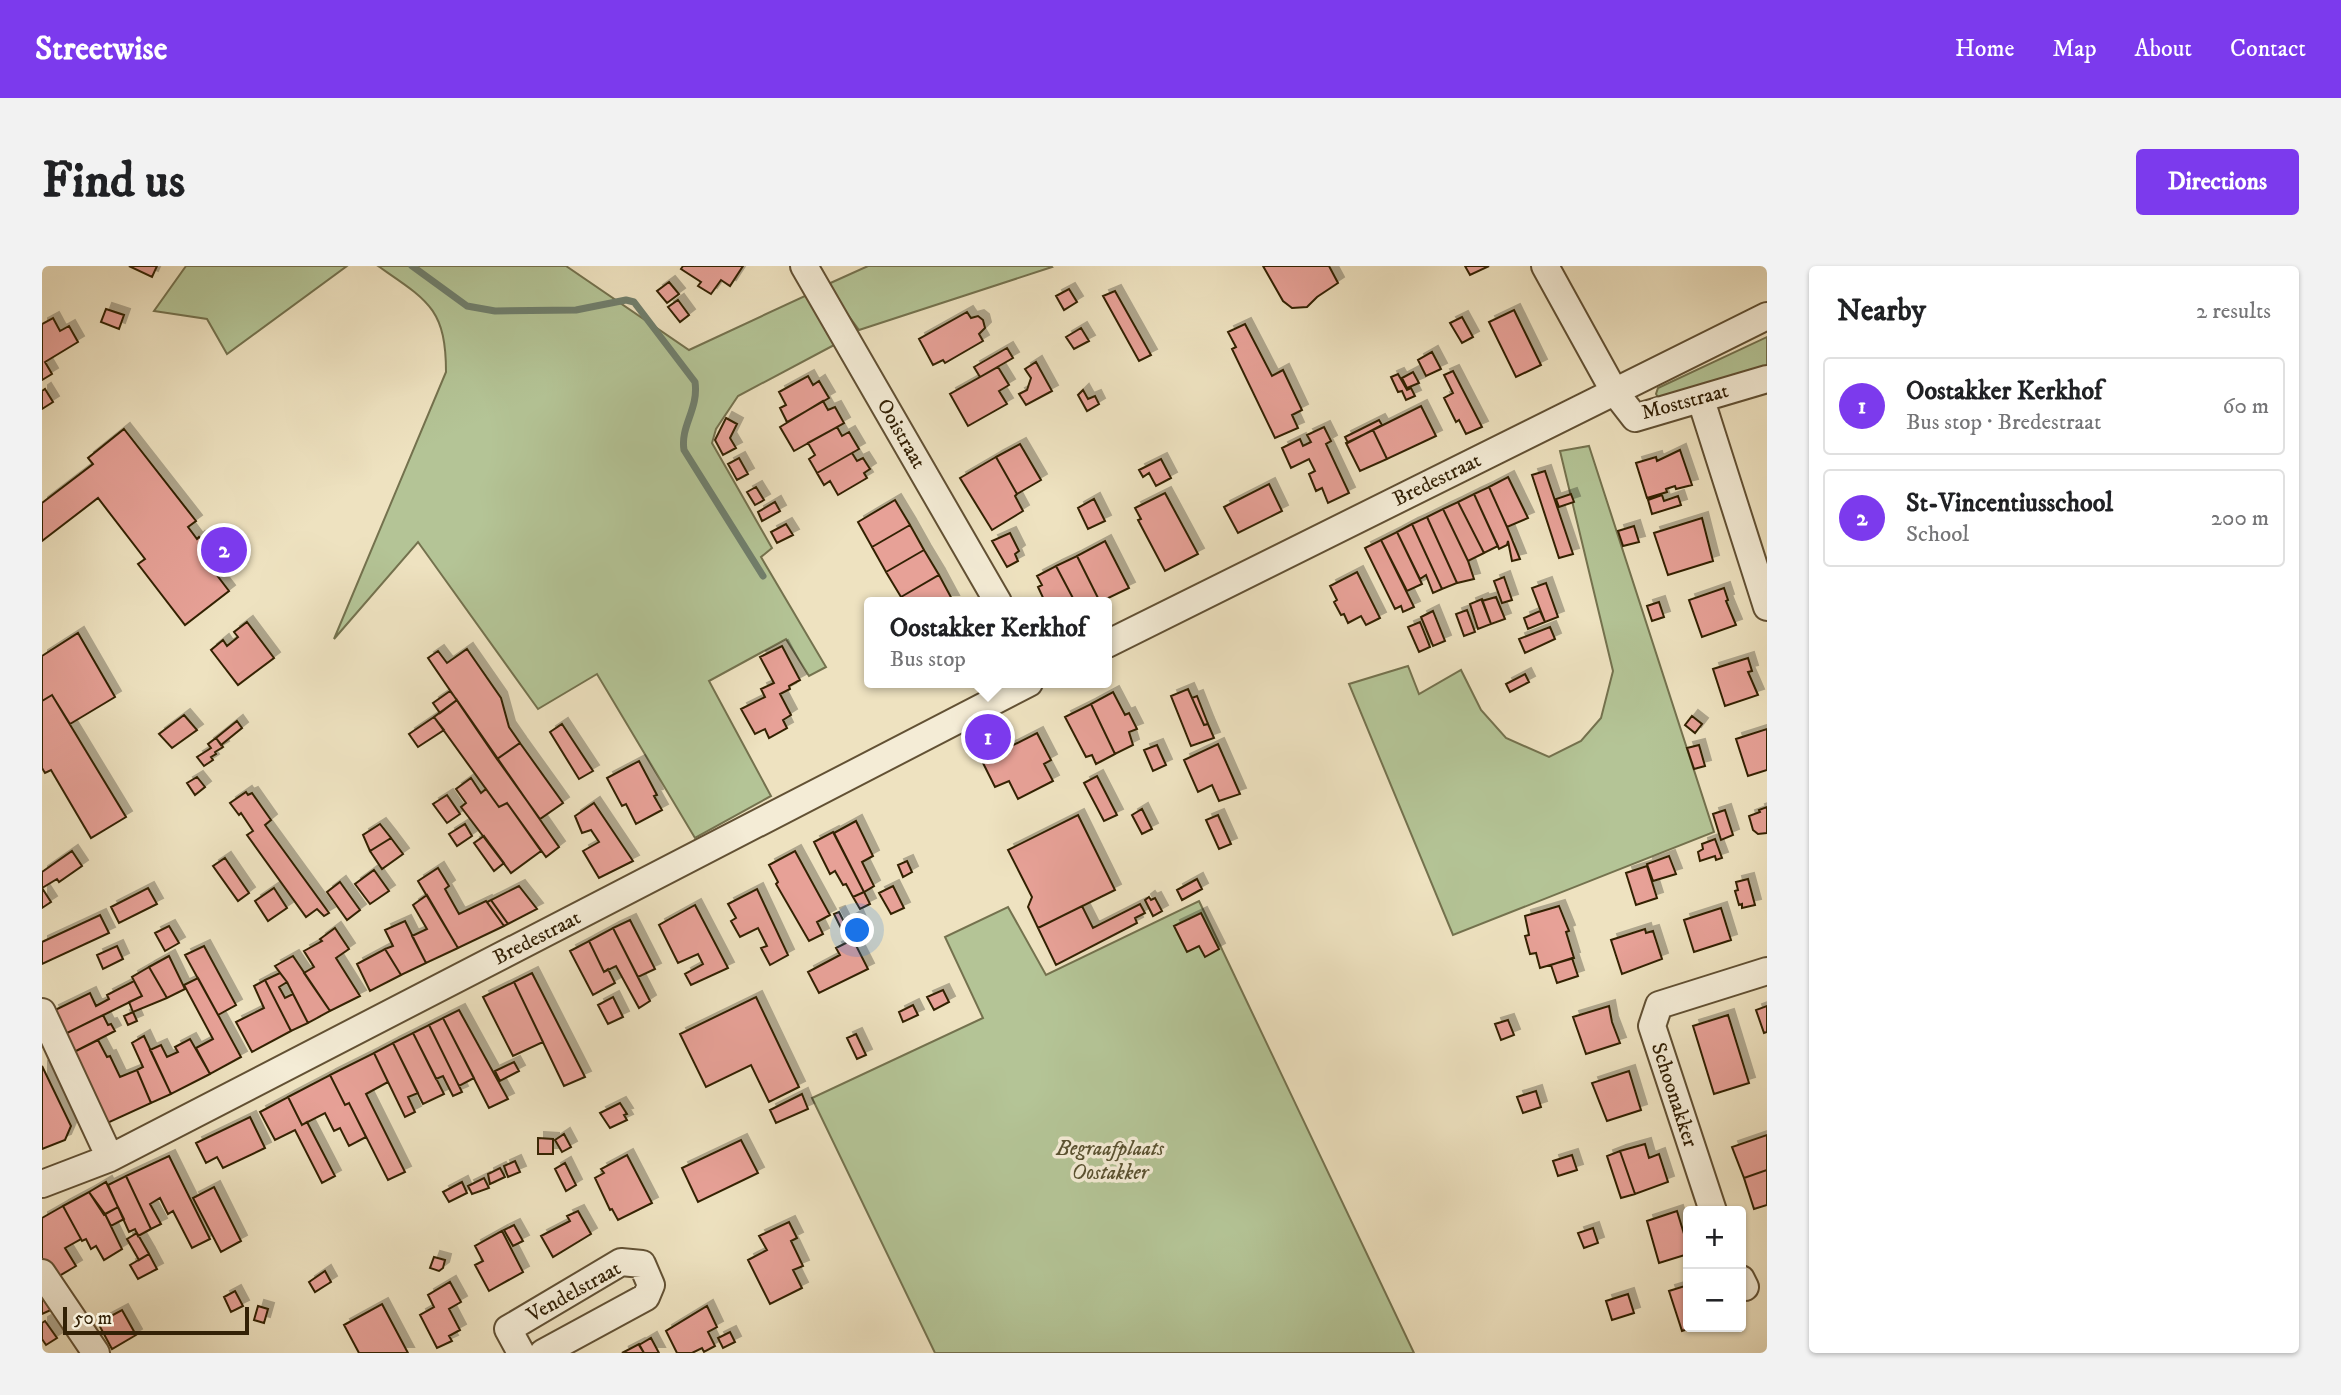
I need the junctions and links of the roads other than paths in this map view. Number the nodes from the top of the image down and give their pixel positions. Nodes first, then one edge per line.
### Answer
1 (804, 266) edge
2 (1545, 266) edge
3 (1767, 316) edge
4 (1767, 379) edge
5 (1614, 391) junction
6 (1701, 400) junction
7 (995, 597) edge
8 (1767, 607) edge
9 (1112, 642) edge
10 (1019, 688) edge
11 (1767, 971) edge
12 (42, 1012) edge
13 (110, 1158) junction
14 (42, 1184) edge
15 (1711, 1206) edge
16 (42, 1273) edge
17 (96, 1353) edge
18 (522, 1353) edge
19 (543, 1353) edge

1 - 7 street, Ooistraat
2 - 5 street
3 - 5 street, Bredestraat
4 - 6 street, Moststraat
5 - 6 street, Moststraat
5 - 9 street, Bredestraat
6 - 8 street
10 - 13 street, Bredestraat
11 - 15 street, Schoonakker
12 - 13 street
13 - 14 street, Bredestraat
16 - 17 street
18 - 19 street, Vendelstraat

